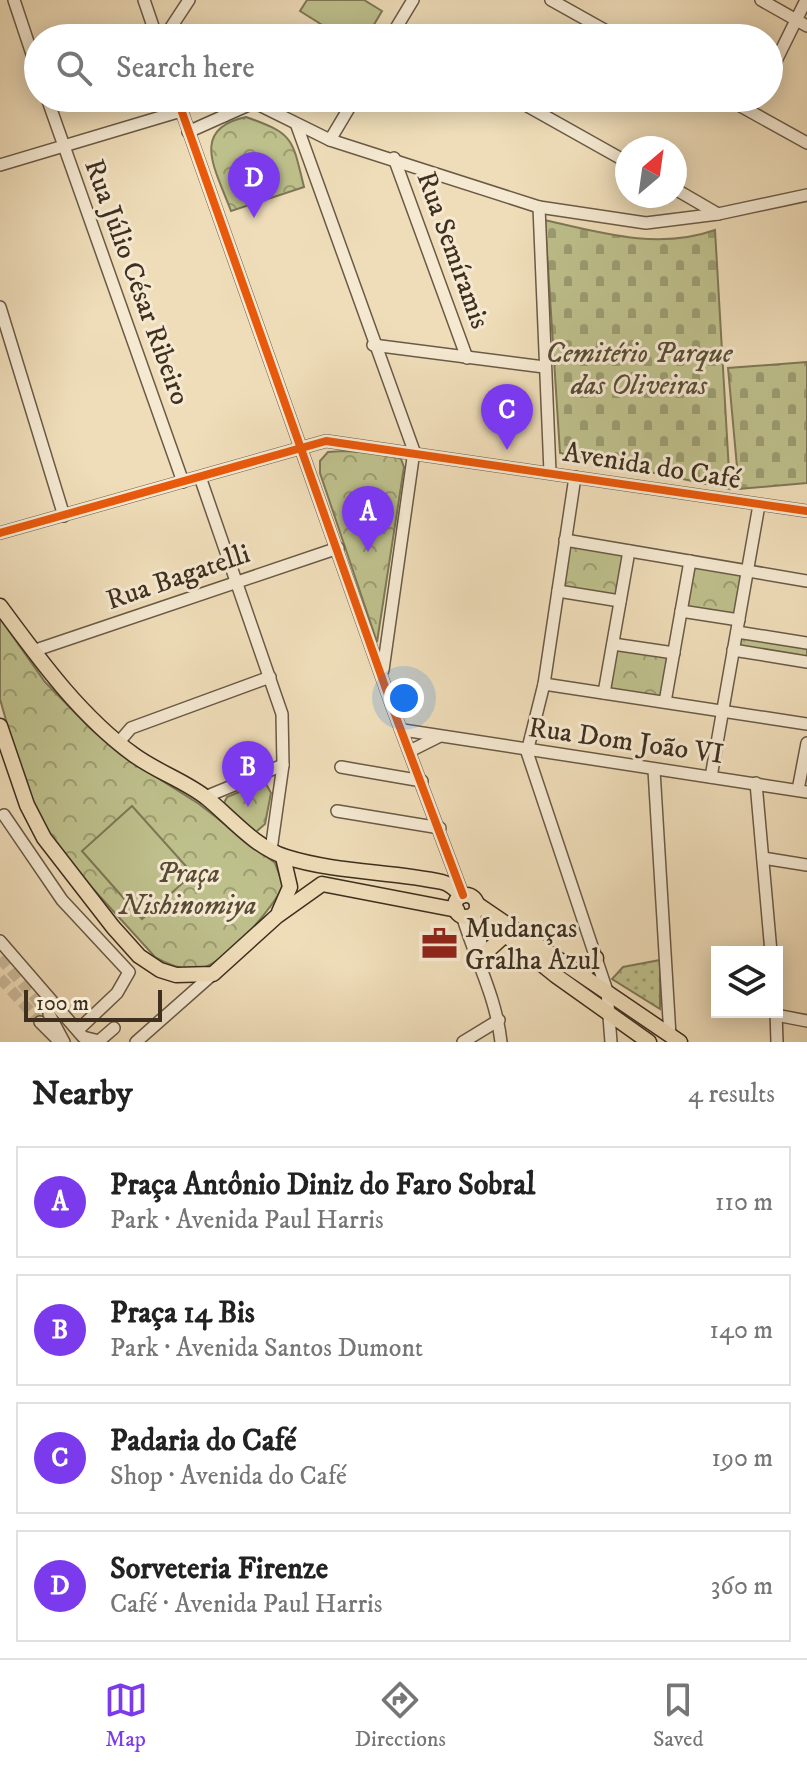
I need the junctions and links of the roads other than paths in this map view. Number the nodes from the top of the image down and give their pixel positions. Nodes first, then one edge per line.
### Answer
1 (14, 0) edge
2 (144, 0) edge
3 (189, 0) edge
4 (413, 0) edge
5 (551, 0) edge
6 (761, 0) edge
7 (806, 0) edge
8 (802, 23) edge
9 (152, 24) edge
10 (173, 24) edge
11 (398, 24) edge
12 (594, 24) edge
13 (24, 30) edge
14 (783, 53) edge
15 (52, 112) edge
16 (178, 112) edge
17 (181, 112) edge
18 (224, 112) edge
19 (230, 112) edge
20 (271, 112) edge
21 (347, 112) edge
22 (538, 112) edge
23 (751, 112) edge
24 (224, 116) junction
25 (297, 126) junction
26 (188, 132) junction
27 (330, 140) junction
28 (807, 143) edge
29 (63, 147) junction
30 (615, 155) edge
31 (394, 158) junction
32 (0, 165) edge
33 (807, 195) edge
34 (687, 196) edge
35 (539, 207) junction
36 (718, 214) junction
37 (0, 307) edge
38 (373, 345) junction
39 (467, 358) junction
40 (544, 367) junction
41 (301, 446) junction
42 (414, 451) junction
43 (550, 472) junction
44 (200, 477) junction
45 (575, 477) junction
46 (183, 482) junction
47 (759, 505) junction
48 (807, 511) edge
49 (64, 516) junction
50 (0, 533) edge
51 (565, 540) junction
52 (338, 548) junction
53 (629, 551) junction
54 (690, 561) junction
55 (748, 571) junction
56 (807, 581) edge
57 (235, 582) junction
58 (558, 591) junction
59 (620, 601) junction
60 (0, 606) edge
61 (681, 611) junction
62 (738, 626) junction
63 (807, 643) edge
64 (613, 644) junction
65 (733, 650) junction
66 (33, 651) junction
67 (674, 653) junction
68 (807, 662) edge
69 (383, 675) junction
70 (270, 677) junction
71 (544, 684) junction
72 (604, 693) junction
73 (665, 702) junction
74 (722, 711) junction
75 (807, 724) edge
76 (0, 726) edge
77 (403, 730) junction
78 (439, 737) junction
79 (119, 742) junction
80 (807, 743) edge
81 (410, 751) junction
82 (527, 752) junction
83 (283, 765) junction
84 (341, 767) dead end
85 (654, 770) junction
86 (711, 777) junction
87 (422, 781) junction
88 (756, 783) junction
89 (803, 791) edge
90 (205, 797) junction
91 (337, 811) dead end
92 (440, 828) junction
93 (0, 830) edge
94 (277, 853) junction
95 (763, 858) junction
96 (807, 865) edge
97 (352, 871) junction
98 (349, 889) junction
99 (467, 906) junction
100 (277, 916) junction
101 (505, 935) junction
102 (0, 941) edge
103 (770, 946) edge
104 (596, 958) junction
105 (482, 960) junction
106 (213, 974) junction
107 (582, 974) junction
108 (607, 991) junction
109 (608, 1012) junction
110 (783, 1016) edge
111 (45, 1018) tunnel mouth
112 (776, 1018) edge
113 (499, 1020) junction
114 (807, 1021) edge
115 (114, 1028) dead end
116 (78, 1030) junction
117 (675, 1039) edge
118 (62, 1042) edge
119 (136, 1042) edge
120 (463, 1042) edge
121 (501, 1042) edge
122 (611, 1042) edge
123 (649, 1042) edge
124 (777, 1042) edge

1 - 13 street
2 - 9 street
3 - 10 street
4 - 11 street
5 - 12 street
6 - 8 street
7 - 8 street
8 - 14 street
15 - 29 street, Rua Júlio César Ribeiro
16 - 29 street
17 - 26 street
18 - 24 street
19 - 24 street
20 - 25 street
21 - 27 street
22 - 30 street
23 - 28 street
24 - 26 street
25 - 27 street
25 - 38 street
26 - 41 street
27 - 31 street
29 - 32 street
29 - 46 street, Rua Júlio César Ribeiro
31 - 35 street
31 - 39 street, Rua Semíramis
33 - 36 street
34 - 36 street
35 - 36 street
35 - 40 street
37 - 49 street
38 - 39 street
38 - 42 street
39 - 40 street
40 - 43 street
41 - 42 street, Avenida do Café
41 - 44 street, Avenida do Café
41 - 52 street
42 - 43 street, Avenida do Café
42 - 69 street
43 - 45 street, Avenida do Café
44 - 46 street, Avenida do Café
44 - 57 street
45 - 47 street, Avenida do Café
45 - 51 street
46 - 49 street, Avenida do Café
47 - 48 street, Avenida do Café
47 - 55 street
49 - 50 street, Avenida do Café
51 - 53 street
51 - 58 street
52 - 57 street, Rua Bagatelli
52 - 69 street
53 - 54 street
53 - 59 street
54 - 55 street
54 - 61 street
55 - 56 street
55 - 62 street
57 - 66 street, Rua Bagatelli
57 - 70 street
58 - 59 street
58 - 71 street
59 - 64 street
60 - 66 main road
61 - 62 street
61 - 67 street
62 - 63 street
62 - 65 street
64 - 67 street
64 - 72 street
65 - 68 street
65 - 74 street
66 - 79 main road
67 - 73 street
69 - 77 street
70 - 79 street
70 - 83 street
71 - 72 street
71 - 82 street
72 - 73 street
73 - 74 street
74 - 75 street
74 - 86 street
76 - 106 main road
77 - 78 street, Rua Dom João VI
77 - 81 street
78 - 81 street
78 - 82 street, Rua Dom João VI
79 - 90 main road
80 - 89 street
81 - 87 street
82 - 85 street, Rua Dom João VI
82 - 104 street
83 - 90 street
83 - 94 street
84 - 87 street
85 - 86 street, Rua Dom João VI
85 - 117 street
86 - 88 street, Rua Dom João VI
87 - 92 street
88 - 89 street, Rua Dom João VI
88 - 95 street
90 - 94 main road
91 - 92 street
92 - 99 street
93 - 116 street
94 - 97 main road
94 - 100 main road
95 - 96 street
95 - 103 street
97 - 98 main road
97 - 99 main road
98 - 99 main road
98 - 100 main road
99 - 101 main road
99 - 105 street
99 - 107 main road
100 - 106 main road
101 - 105 main road
101 - 109 main road
102 - 116 street
104 - 107 main road
104 - 108 street
105 - 113 street
106 - 119 street
107 - 108 main road
108 - 109 street
108 - 117 main road
109 - 122 street
109 - 123 main road
110 - 114 street
111 - 118 street
112 - 124 street
113 - 120 street
113 - 121 street
115 - 116 street

